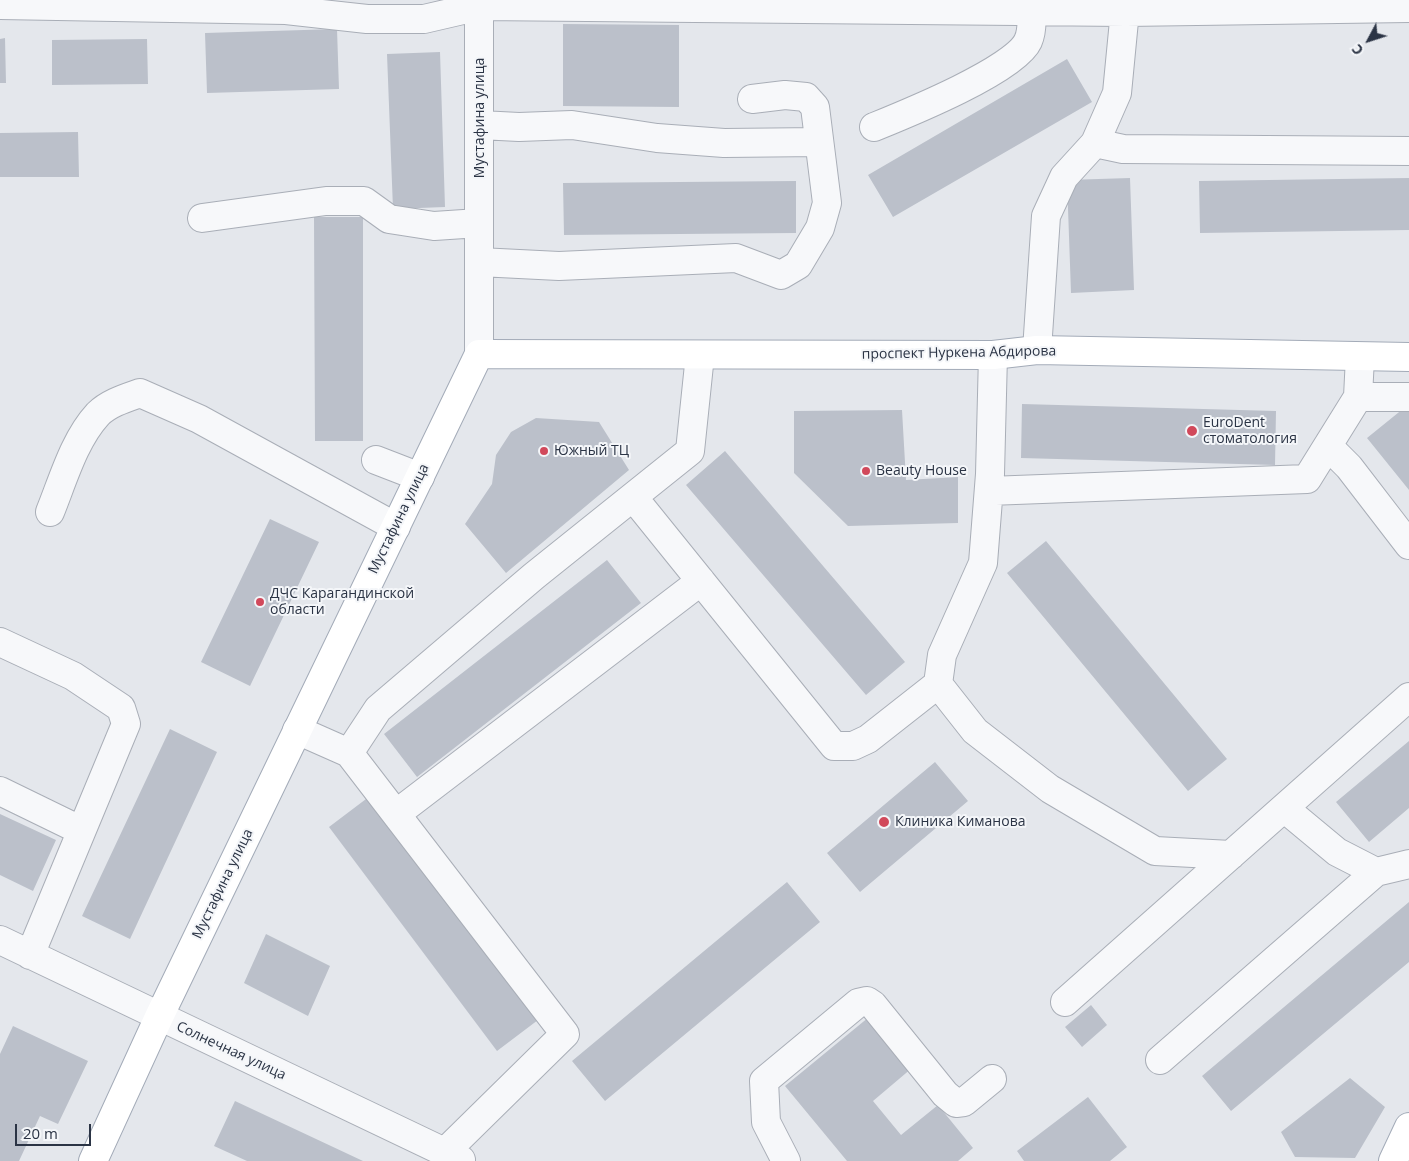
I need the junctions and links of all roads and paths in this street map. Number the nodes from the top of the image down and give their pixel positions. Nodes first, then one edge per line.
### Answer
1 (480, 3) edge
2 (0, 5) edge
3 (1126, 6) edge
4 (1409, 8) edge
5 (1031, 11) junction
6 (752, 99) dead end
7 (480, 125) junction
8 (874, 127) dead end
9 (819, 142) junction
10 (1095, 143) junction
11 (1409, 151) edge
12 (202, 218) dead end
13 (480, 223) junction
14 (479, 262) junction
15 (1036, 350) junction
16 (479, 354) junction
17 (700, 355) junction
18 (993, 355) junction
19 (1360, 357) junction
20 (1409, 357) edge
21 (1358, 397) junction
22 (1409, 397) edge
23 (1328, 446) junction
24 (376, 460) dead end
25 (420, 476) junction
26 (989, 490) junction
27 (633, 497) junction
28 (50, 512) dead end
29 (396, 526) junction
30 (1409, 545) edge
31 (701, 582) junction
32 (0, 642) edge
33 (938, 684) junction
34 (1409, 697) edge
35 (297, 730) junction
36 (349, 752) junction
37 (0, 791) edge
38 (1284, 808) junction
39 (396, 814) junction
40 (80, 830) junction
41 (1231, 855) junction
42 (1409, 864) edge
43 (1376, 872) junction
44 (0, 940) edge
45 (30, 954) junction
46 (1066, 1002) dead end
47 (159, 1017) junction
48 (1160, 1060) dead end
49 (992, 1079) dead end
50 (1409, 1127) edge
51 (454, 1157) edge
52 (93, 1161) edge
53 (786, 1161) edge
54 (1394, 1161) edge

1 - 2 street
1 - 5 street
1 - 7 street, Мустафина улица
3 - 4 street
3 - 5 street
3 - 10 street
5 - 8 street
6 - 9 street
7 - 9 street
7 - 13 street, Мустафина улица
9 - 14 street
10 - 11 street
10 - 15 street
12 - 13 street
13 - 14 street, Мустафина улица
14 - 16 street, Мустафина улица
15 - 18 main road, проспект Нуркена Абдирова
15 - 19 main road, проспект Нуркена Абдирова
16 - 17 main road, проспект Нуркена Абдирова
16 - 25 main road, Мустафина улица
17 - 18 main road, проспект Нуркена Абдирова
17 - 27 street
18 - 26 street
19 - 20 main road, проспект Нуркена Абдирова
19 - 21 street
21 - 22 street
21 - 23 street
23 - 26 street
23 - 30 street
24 - 25 street
25 - 29 main road, Мустафина улица
26 - 33 street
27 - 31 street
27 - 36 street
28 - 29 street
29 - 35 main road, Мустафина улица
31 - 33 street
31 - 39 street
32 - 40 street
33 - 41 street
34 - 38 street
35 - 36 street
35 - 47 main road, Мустафина улица
36 - 39 street
37 - 40 street
38 - 41 street
38 - 43 street
39 - 51 street
40 - 45 street
41 - 46 street
42 - 43 street
43 - 48 street
44 - 45 street, Солнечная улица
45 - 47 street, Солнечная улица
47 - 51 street, Солнечная улица
47 - 52 main road, Мустафина улица
49 - 53 street
50 - 54 main road

